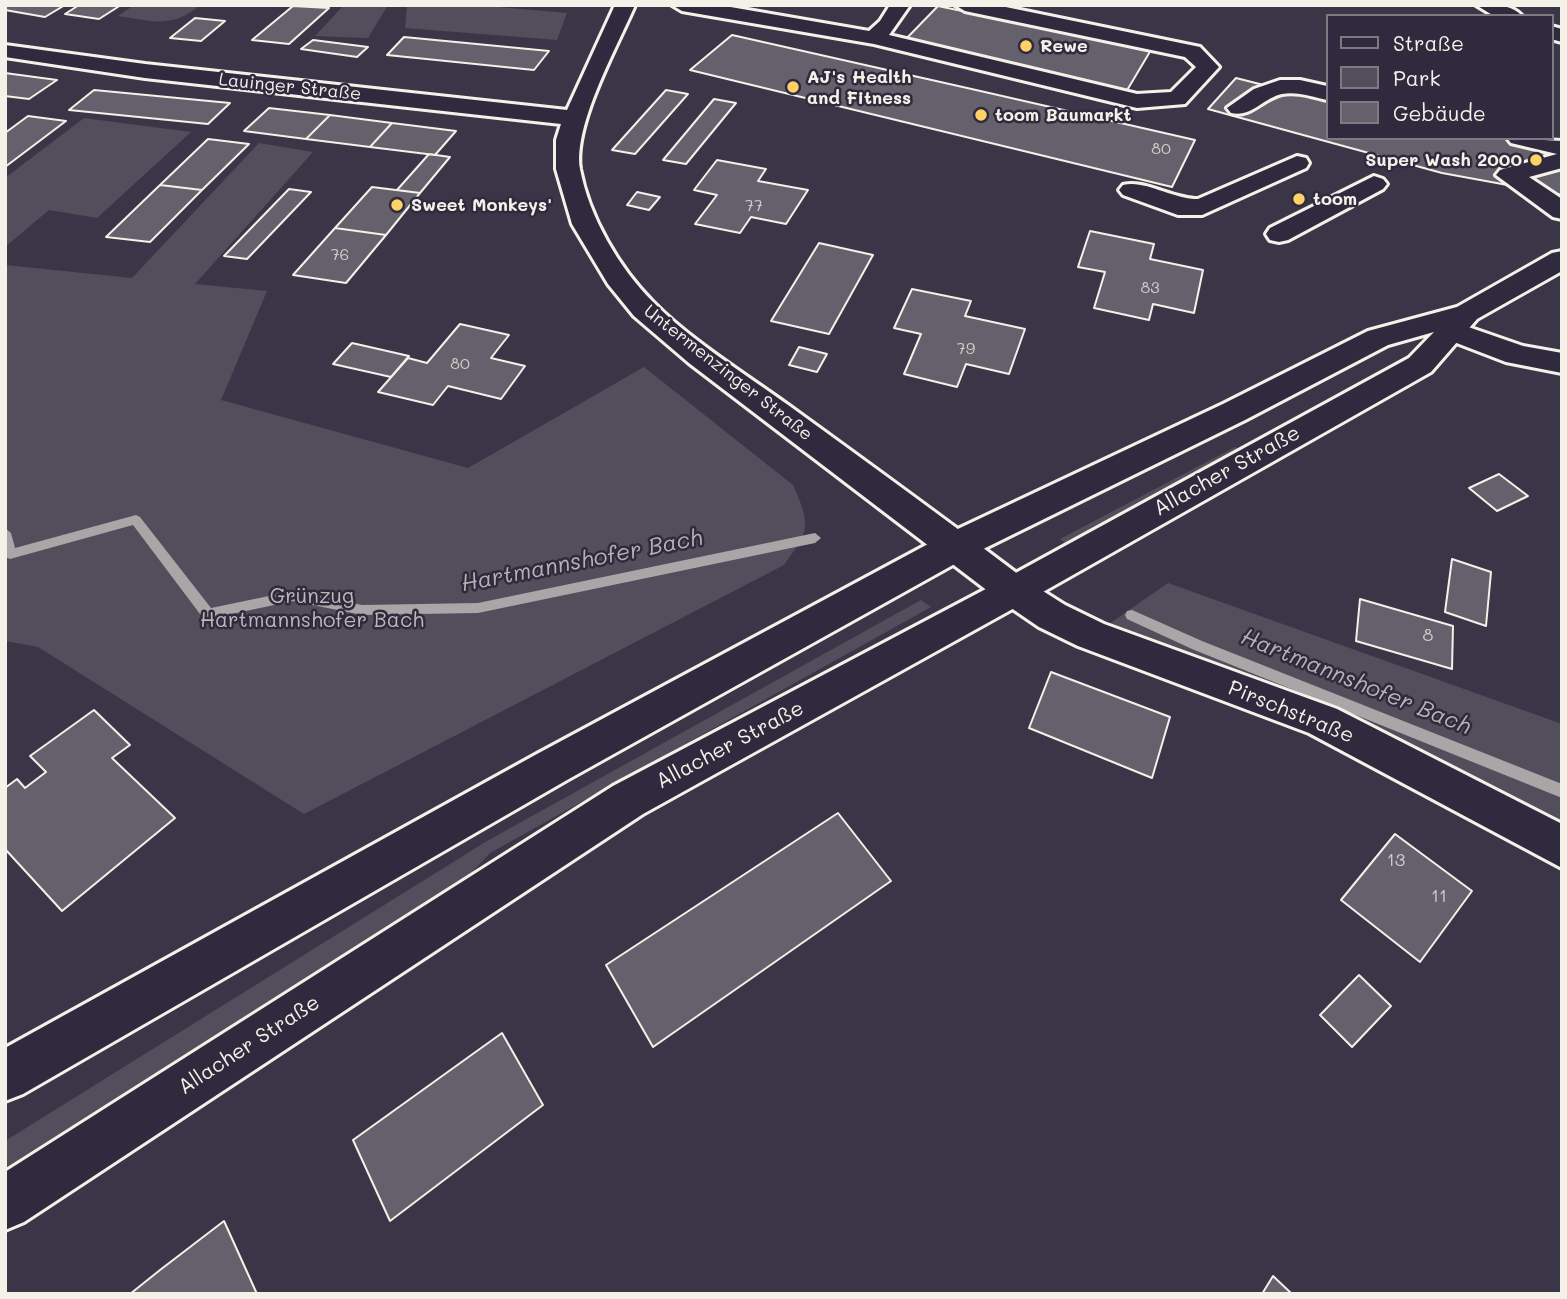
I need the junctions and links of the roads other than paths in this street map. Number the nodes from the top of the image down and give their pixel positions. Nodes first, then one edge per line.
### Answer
1 (625, 5) edge
2 (682, 5) edge
3 (900, 5) edge
4 (965, 5) edge
5 (1486, 5) edge
6 (1507, 14) edge
7 (874, 38) junction
8 (5, 51) edge
9 (1326, 93) edge
10 (1239, 108) dead end
11 (575, 118) junction
12 (1528, 140) edge
13 (1562, 148) edge
14 (1562, 160) edge
15 (1297, 163) dead end
16 (1374, 184) dead end
17 (1132, 190) dead end
18 (1562, 211) edge
19 (1279, 234) dead end
20 (1562, 259) edge
21 (1459, 321) junction
22 (1562, 363) edge
23 (956, 546) junction
24 (1014, 591) junction
25 (1562, 847) edge
26 (5, 1076) edge
27 (5, 1203) edge

1 - 11 main road, Untermenzinger Straße
2 - 7 main road
3 - 7 main road
4 - 7 main road
5 - 6 main road
8 - 11 main road, Lauinger Straße
9 - 10 main road
11 - 23 main road, Untermenzinger Straße
12 - 13 main road
14 - 18 main road
15 - 17 main road
16 - 19 main road
20 - 21 main road, Allacher Straße
21 - 22 main road
21 - 23 main road, Allacher Straße
21 - 24 main road, Allacher Straße
23 - 24 main road, Untermenzinger Straße
23 - 26 main road, Allacher Straße
24 - 25 main road, Pirschstraße
24 - 27 main road, Allacher Straße

